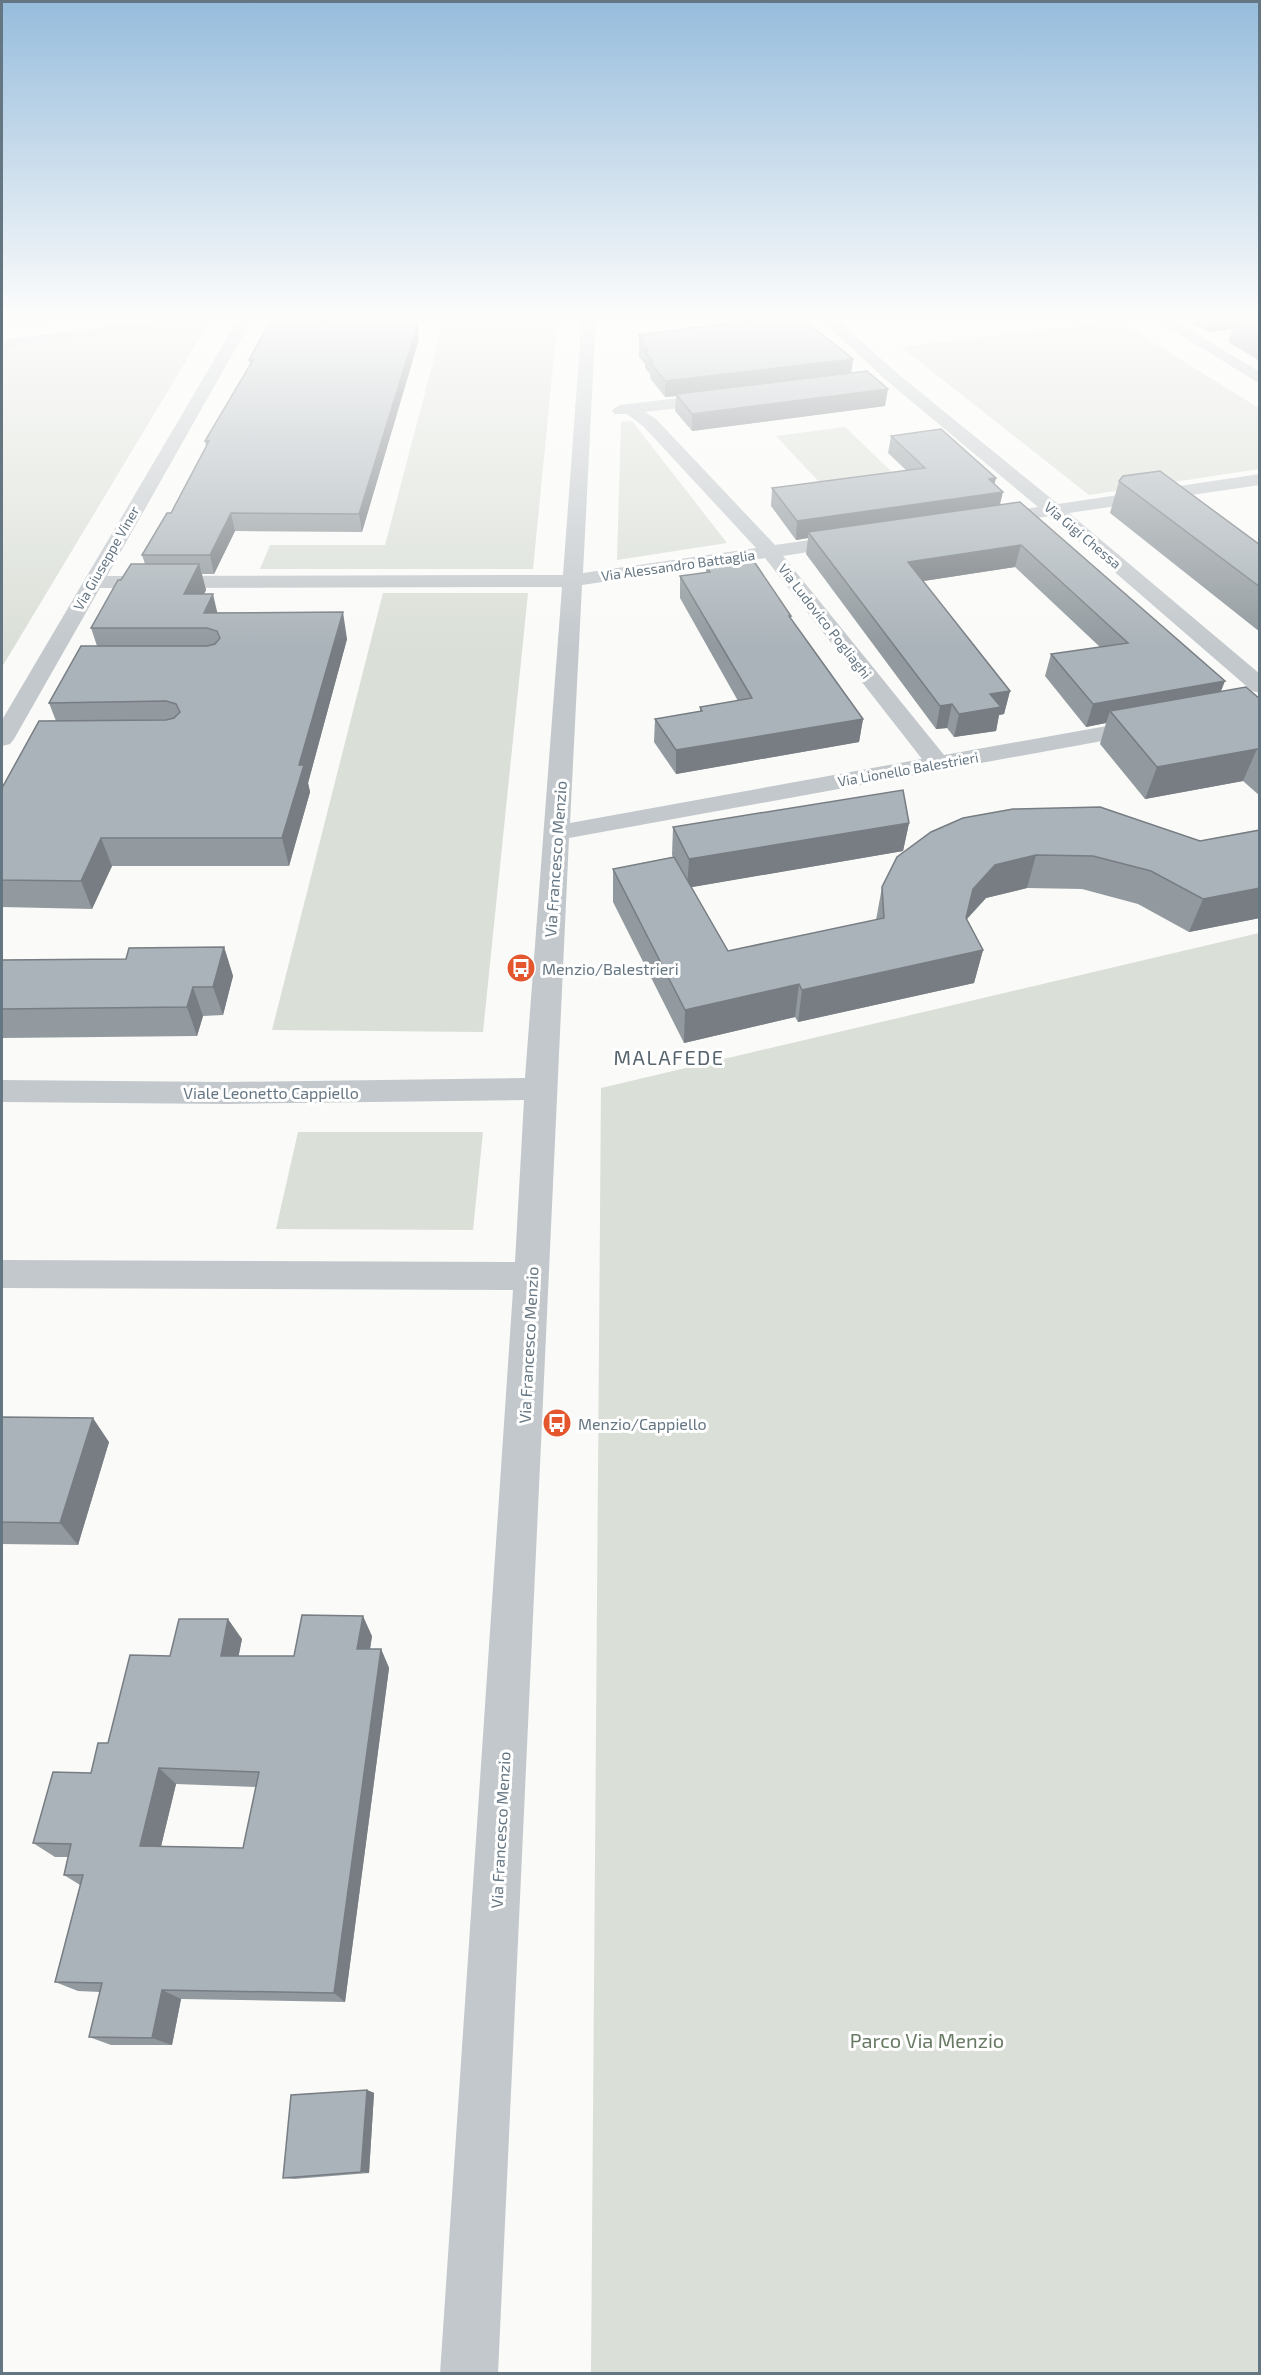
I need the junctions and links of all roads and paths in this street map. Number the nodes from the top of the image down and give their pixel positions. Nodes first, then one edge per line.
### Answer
1 (182, 427) edge
2 (582, 427) edge
3 (654, 427) edge
4 (953, 427) edge
5 (1260, 479) edge
6 (1055, 511) junction
7 (964, 524) edge
8 (873, 537) edge
9 (770, 552) junction
10 (572, 581) junction
11 (92, 582) junction
12 (45, 664) junction
13 (67, 664) dead end
14 (1258, 699) edge
15 (1173, 721) edge
16 (9, 740) edge
17 (938, 764) junction
18 (556, 833) junction
19 (540, 1089) junction
20 (2, 1091) edge
21 (2, 1274) edge
22 (532, 1276) junction
23 (469, 2373) edge

1 - 11 street, Via Giuseppe Viner
2 - 10 street, Via Francesco Menzio
3 - 9 street, Via Ludovico Pogliaghi
4 - 6 street, Via Gigi Chessa
5 - 6 street
6 - 7 street
6 - 14 street, Via Gigi Chessa
8 - 9 street, Via Alessandro Battaglia
9 - 10 street, Via Alessandro Battaglia
9 - 17 street, Via Ludovico Pogliaghi
10 - 11 street, Via Alessandro Battaglia
10 - 18 street, Via Francesco Menzio
11 - 12 street, Via Giuseppe Viner
12 - 13 street
12 - 16 street, Via Giuseppe Viner
15 - 17 street, Via Lionello Balestrieri
17 - 18 street, Via Lionello Balestrieri
18 - 19 street, Via Francesco Menzio
19 - 20 street, Viale Leonetto Cappiello
19 - 22 street, Via Francesco Menzio
21 - 22 street
22 - 23 street, Via Francesco Menzio

